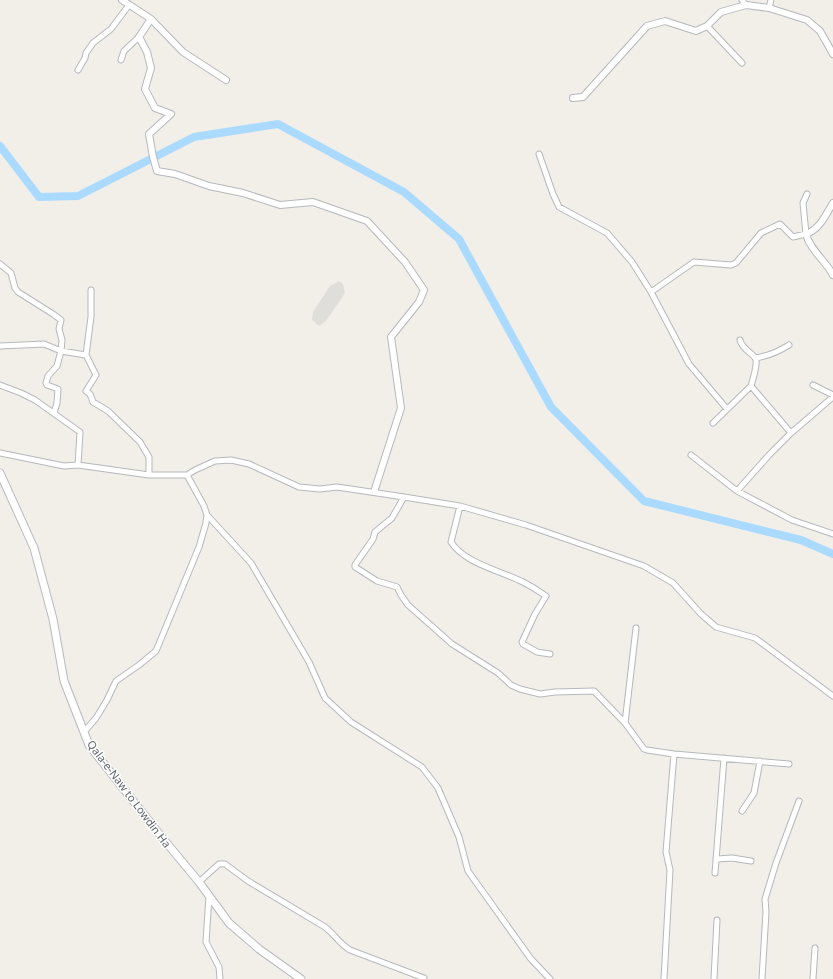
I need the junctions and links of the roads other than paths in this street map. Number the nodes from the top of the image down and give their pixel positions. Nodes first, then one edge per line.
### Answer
1 (122, 0) edge
2 (771, 0) edge
3 (744, 2) edge
4 (129, 5) junction
5 (769, 8) junction
6 (151, 20) junction
7 (707, 26) junction
8 (138, 37) junction
9 (833, 54) edge
10 (121, 60) dead end
11 (742, 63) dead end
12 (78, 70) dead end
13 (226, 80) dead end
14 (573, 98) dead end
15 (539, 154) dead end
16 (808, 194) dead end
17 (833, 203) edge
18 (806, 234) junction
19 (0, 264) edge
20 (833, 275) edge
21 (91, 290) dead end
22 (651, 292) junction
23 (740, 340) dead end
24 (789, 345) dead end
25 (0, 346) edge
26 (61, 351) junction
27 (86, 355) junction
28 (756, 358) junction
29 (0, 385) edge
30 (813, 385) dead end
31 (750, 386) junction
32 (833, 396) edge
33 (727, 409) junction
34 (54, 413) junction
35 (713, 423) dead end
36 (791, 434) junction
37 (0, 453) edge
38 (690, 455) dead end
39 (78, 465) junction
40 (0, 473) edge
41 (149, 475) junction
42 (187, 475) junction
43 (737, 491) junction
44 (374, 492) junction
45 (404, 497) junction
46 (460, 506) junction
47 (207, 515) junction
48 (833, 534) edge
49 (636, 628) dead end
50 (550, 654) dead end
51 (833, 696) edge
52 (625, 723) junction
53 (84, 732) junction
54 (674, 754) junction
55 (724, 758) junction
56 (760, 762) junction
57 (789, 764) dead end
58 (800, 801) dead end
59 (742, 811) dead end
60 (716, 858) junction
61 (751, 861) dead end
62 (715, 873) dead end
63 (200, 882) junction
64 (209, 896) junction
65 (717, 920) dead end
66 (815, 948) dead end
67 (424, 978) edge
68 (220, 979) edge
69 (301, 979) edge
70 (550, 979) edge
71 (664, 979) edge
72 (714, 979) edge
73 (762, 979) edge
74 (813, 979) edge

1 - 4 street
2 - 5 street
3 - 5 street
3 - 7 street
4 - 6 street
4 - 12 street
5 - 9 street
6 - 8 street
6 - 13 street
7 - 11 street
7 - 14 street
8 - 10 street
8 - 44 street
15 - 22 street
16 - 18 street
17 - 18 street
18 - 20 street
18 - 22 street
19 - 26 street
21 - 27 street
22 - 33 street
23 - 28 street
24 - 28 street
25 - 26 street
26 - 27 street
26 - 34 street
27 - 41 street
28 - 31 street
29 - 34 street
30 - 32 street
31 - 33 street
31 - 36 street
32 - 36 street
33 - 35 street
34 - 39 street
36 - 43 street
37 - 39 street
38 - 43 street
39 - 41 street
40 - 53 main road, Qala-e-Naw to Lowdin Ha
41 - 42 street
42 - 44 street
42 - 47 street
43 - 48 street
44 - 45 street
45 - 46 street
45 - 52 street
46 - 50 street
46 - 51 street
47 - 53 street
47 - 70 street
49 - 52 street
52 - 54 street
53 - 63 main road, Qala-e-Naw to Lowdin Ha
54 - 55 street
54 - 71 street
55 - 56 street
55 - 60 street
56 - 57 street
56 - 59 street
58 - 73 street
60 - 61 street
60 - 62 street
63 - 64 main road, Qala-e-Naw to Lowdin Ha
63 - 67 street
64 - 68 street
64 - 69 main road, Qala-e-Naw to Lowdin Ha
65 - 72 street
66 - 74 street

